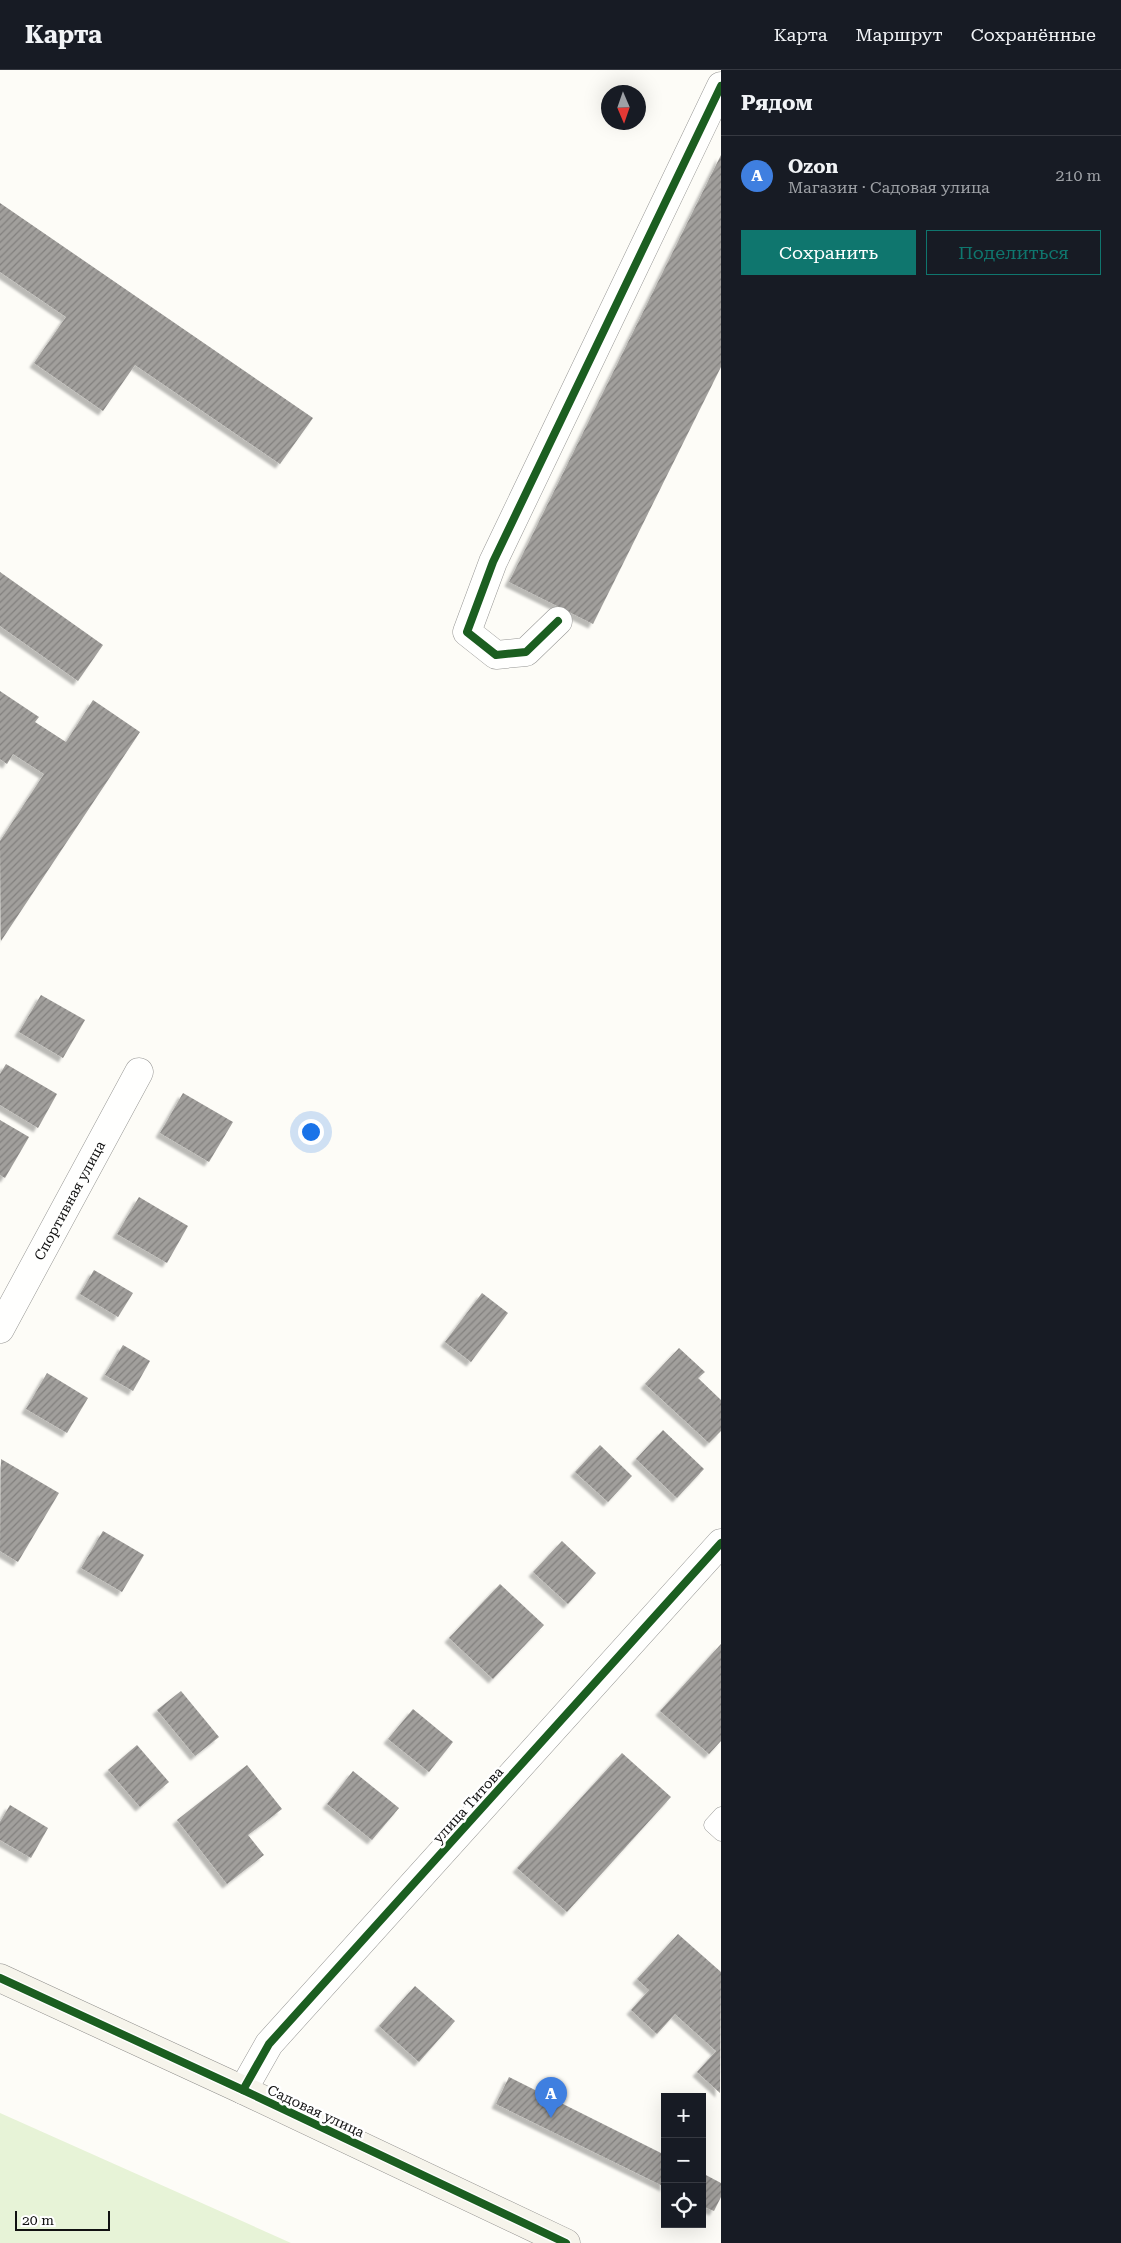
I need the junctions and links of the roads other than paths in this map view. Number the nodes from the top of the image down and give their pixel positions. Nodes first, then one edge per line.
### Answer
1 (721, 86) edge
2 (558, 621) dead end
3 (139, 1072) dead end
4 (0, 1329) edge
5 (721, 1543) edge
6 (721, 1814) edge
7 (721, 1834) edge
8 (0, 1978) edge
9 (243, 2090) junction
10 (566, 2243) edge

1 - 2 street
3 - 4 street, Спортивная улица
5 - 9 street, улица Титова
6 - 7 lane
8 - 9 street, Садовая улица
9 - 10 street, Садовая улица

